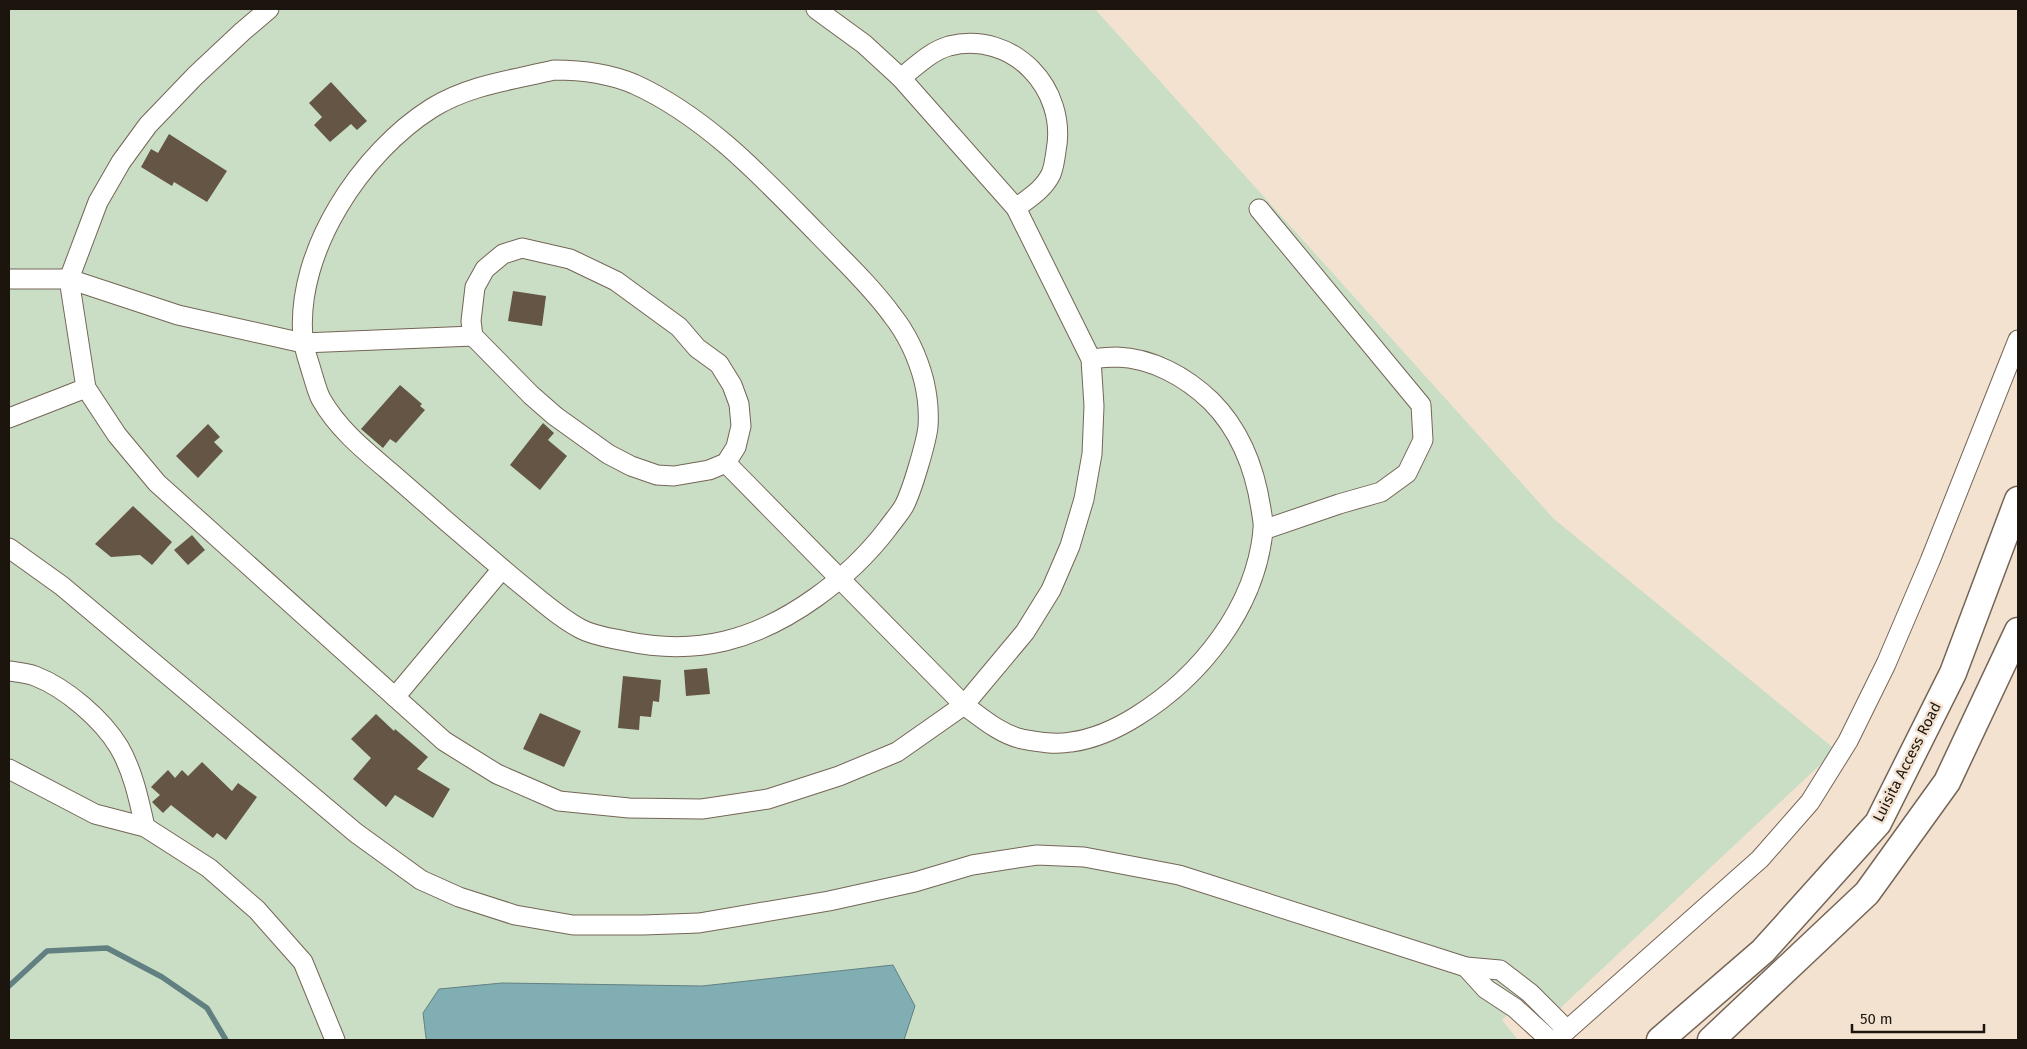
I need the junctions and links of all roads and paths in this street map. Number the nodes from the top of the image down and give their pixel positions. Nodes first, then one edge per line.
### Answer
1 (269, 9) edge
2 (816, 9) edge
3 (901, 78) junction
4 (1016, 208) junction
5 (1259, 210) dead end
6 (9, 279) edge
7 (69, 279) junction
8 (473, 336) junction
9 (2018, 340) edge
10 (303, 342) junction
11 (1091, 359) junction
12 (86, 388) junction
13 (9, 418) edge
14 (726, 463) junction
15 (2018, 500) edge
16 (1263, 530) junction
17 (9, 548) edge
18 (502, 569) junction
19 (841, 578) junction
20 (2018, 631) edge
21 (9, 671) edge
22 (395, 698) junction
23 (964, 705) junction
24 (9, 769) edge
25 (145, 827) junction
26 (1558, 1038) edge
27 (335, 1040) edge
28 (1660, 1040) edge
29 (1711, 1040) edge

1 - 7 street
2 - 3 street
3 - 4 street
3 - 4 street
4 - 11 street
5 - 16 street
6 - 7 street
7 - 10 street
7 - 12 street
8 - 10 street
8 - 14 street
8 - 14 street
9 - 26 street
10 - 18 street
10 - 19 street
11 - 16 street
11 - 23 street
12 - 13 street
12 - 22 street
14 - 19 street
15 - 28 main road, Luisita Access Road
16 - 23 street
17 - 26 street
18 - 19 street
18 - 22 street
19 - 23 street
20 - 29 main road
21 - 25 street
22 - 23 street
24 - 25 street
25 - 27 street

